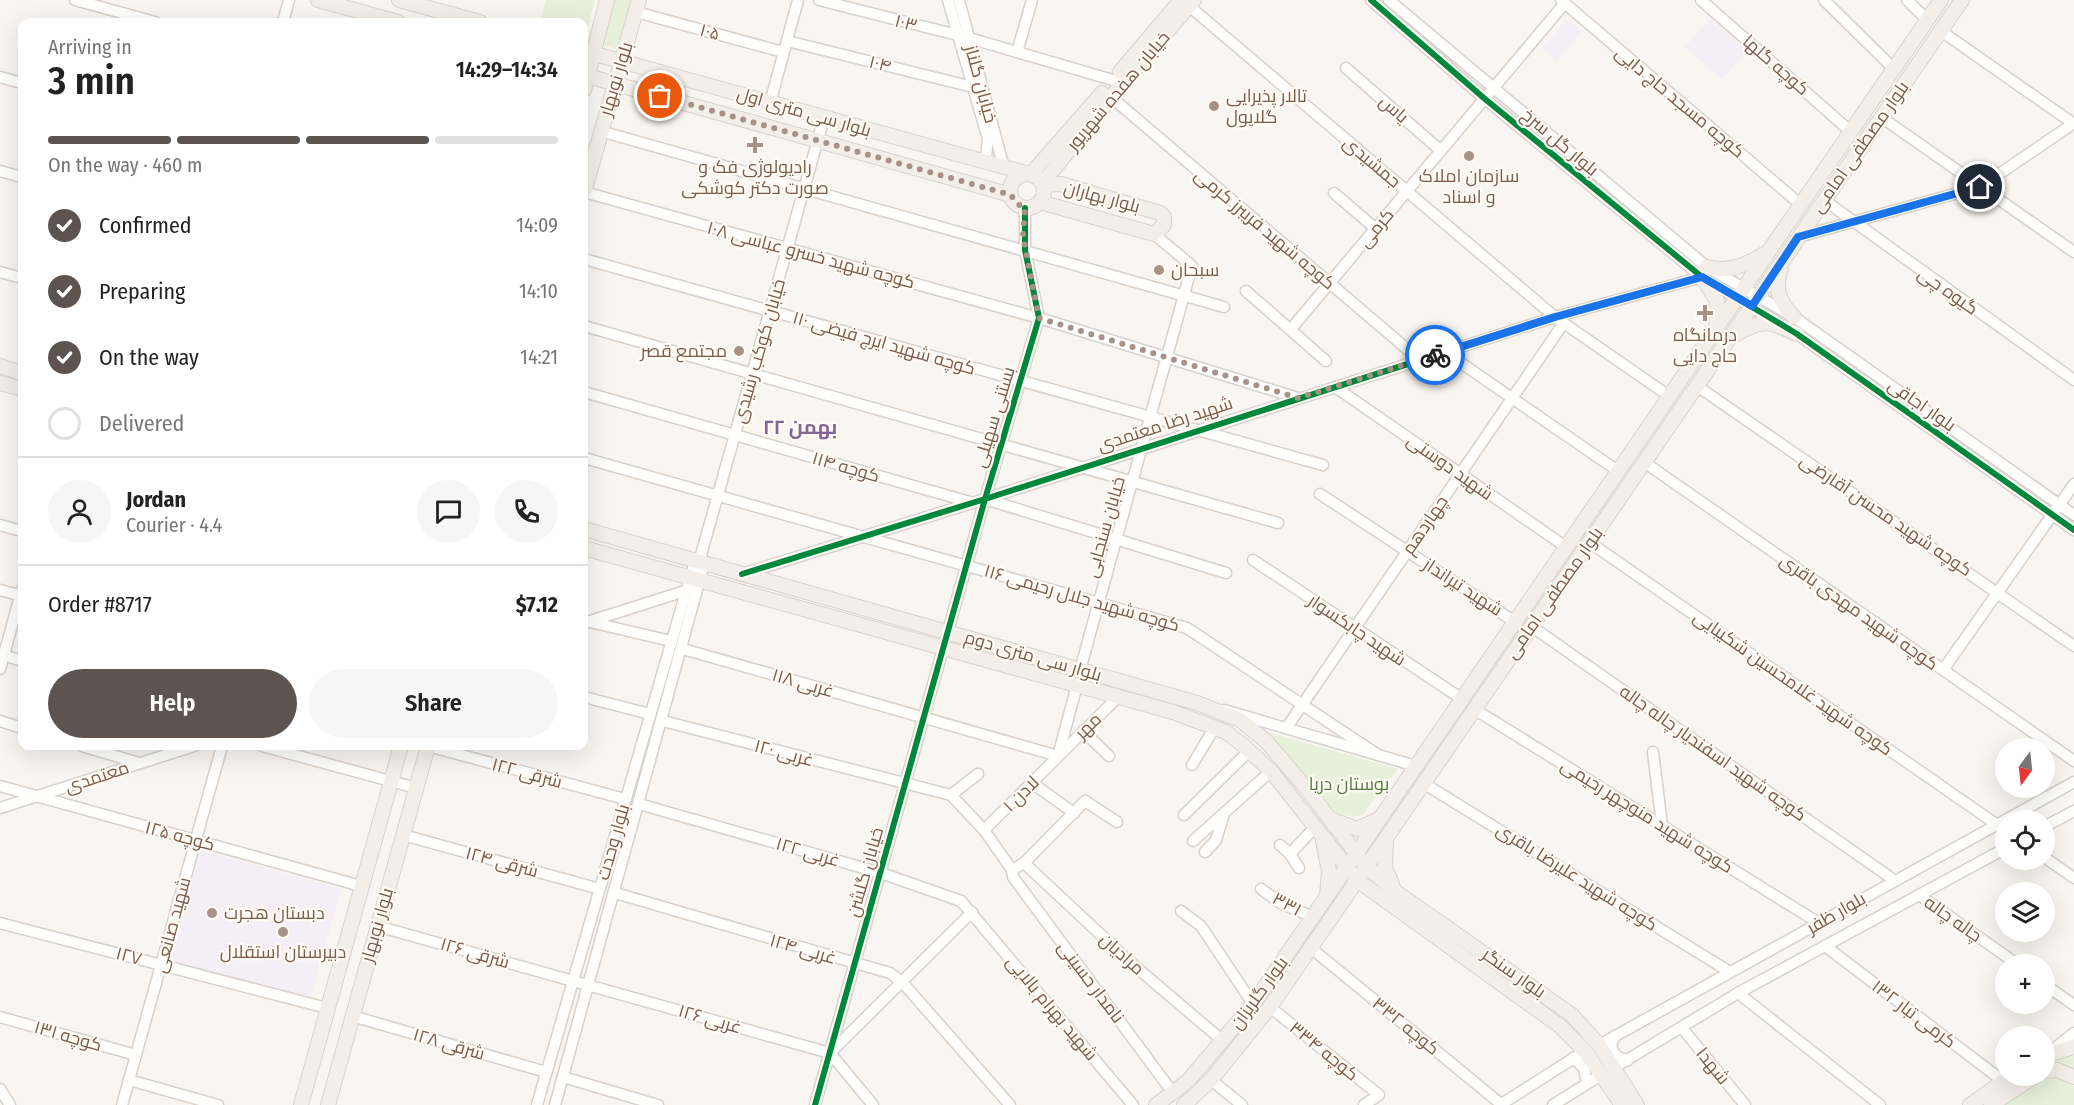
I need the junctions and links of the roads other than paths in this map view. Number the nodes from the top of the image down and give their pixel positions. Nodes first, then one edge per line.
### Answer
1 (75, 0) edge
2 (289, 0) edge
3 (318, 0) edge
4 (399, 0) edge
5 (607, 0) edge
6 (798, 0) edge
7 (819, 0) edge
8 (948, 0) edge
9 (958, 0) edge
10 (1032, 0) edge
11 (1389, 0) edge
12 (1701, 0) edge
13 (1824, 0) edge
14 (1907, 0) edge
15 (1941, 0) edge
16 (1962, 0) edge
17 (1188, 2) edge
18 (1377, 2) edge
19 (1563, 2) edge
20 (638, 6) edge
21 (140, 18) edge
22 (284, 18) edge
23 (383, 18) edge
24 (465, 18) edge
25 (1927, 20) junction
26 (1941, 31) junction
27 (964, 37) junction
28 (785, 46) junction
29 (588, 52) edge
30 (1017, 52) junction
31 (621, 61) junction
32 (1346, 68) dead end
33 (1894, 69) junction
34 (588, 76) edge
35 (0, 77) edge
36 (1113, 80) junction
37 (18, 82) edge
38 (614, 83) junction
39 (973, 87) junction
40 (1493, 89) junction
41 (1111, 97) junction
42 (1485, 99) junction
43 (770, 103) junction
44 (1881, 117) junction
45 (824, 118) junction
46 (987, 119) junction
47 (2074, 124) edge
48 (600, 131) junction
49 (1850, 131) junction
50 (818, 140) junction
51 (1441, 151) junction
52 (979, 161) junction
53 (1004, 168) junction
54 (0, 171) edge
55 (1028, 174) junction
56 (18, 176) edge
57 (588, 177) edge
58 (1043, 184) junction
59 (804, 187) junction
60 (1980, 187) junction
61 (1407, 192) junction
62 (1617, 192) junction
63 (588, 193) edge
64 (1334, 193) dead end
65 (1011, 195) junction
66 (1824, 201) junction
67 (1040, 202) junction
68 (1609, 202) junction
69 (1800, 204) junction
70 (1025, 208) junction
71 (1852, 223) junction
72 (1376, 229) junction
73 (1154, 234) junction
74 (1798, 237) junction
75 (787, 248) junction
76 (1025, 250) junction
77 (1768, 251) junction
78 (2074, 252) edge
79 (588, 260) edge
80 (1783, 260) junction
81 (0, 272) edge
82 (1705, 272) junction
83 (18, 277) edge
84 (1329, 284) junction
85 (1246, 291) dead end
86 (1741, 292) junction
87 (1185, 296) junction
88 (1756, 301) junction
89 (1224, 307) dead end
90 (770, 311) junction
91 (1794, 317) junction
92 (1039, 318) junction
93 (1559, 321) junction
94 (588, 327) edge
95 (1291, 329) junction
96 (1714, 331) junction
97 (1797, 334) junction
98 (1729, 339) junction
99 (1445, 352) junction
100 (1168, 358) junction
101 (1420, 360) junction
102 (1326, 361) dead end
103 (0, 366) edge
104 (18, 372) edge
105 (752, 374) junction
106 (2074, 380) edge
107 (1022, 381) junction
108 (0, 383) edge
109 (1335, 387) junction
110 (1697, 387) junction
111 (18, 388) edge
112 (588, 393) edge
113 (1669, 396) junction
114 (1298, 398) junction
115 (1512, 399) junction
116 (1151, 417) junction
117 (1200, 429) junction
118 (735, 435) junction
119 (1003, 443) junction
120 (1142, 447) junction
121 (588, 459) edge
122 (1644, 462) junction
123 (1323, 465) dead end
124 (1082, 466) junction
125 (1618, 471) junction
126 (1460, 474) junction
127 (1133, 482) junction
128 (2074, 484) edge
129 (1320, 494) dead end
130 (718, 496) junction
131 (985, 499) junction
132 (971, 502) junction
133 (2060, 505) junction
134 (2052, 515) junction
135 (2074, 515) edge
136 (1278, 523) dead end
137 (0, 525) edge
138 (18, 530) edge
139 (588, 530) edge
140 (2074, 530) edge
141 (860, 536) junction
142 (1117, 540) junction
143 (1589, 542) junction
144 (1566, 547) junction
145 (588, 549) edge
146 (1407, 551) junction
147 (1254, 560) dead end
148 (699, 562) junction
149 (967, 566) junction
150 (1226, 573) dead end
151 (742, 574) junction
152 (692, 584) junction
153 (0, 590) edge
154 (1998, 592) junction
155 (18, 593) edge
156 (1099, 603) junction
157 (18, 606) edge
158 (588, 621) edge
159 (1515, 622) junction
160 (588, 623) edge
161 (1532, 626) junction
162 (1354, 628) junction
163 (948, 632) junction
164 (671, 641) junction
165 (2074, 646) edge
166 (944, 648) junction
167 (683, 649) junction
168 (2, 655) edge
169 (18, 660) edge
170 (0, 669) edge
171 (1080, 670) junction
172 (1943, 670) junction
173 (1077, 685) junction
174 (1118, 697) junction
175 (588, 698) edge
176 (1462, 699) junction
177 (1302, 704) junction
178 (1474, 709) junction
179 (1218, 711) junction
180 (650, 714) junction
181 (923, 717) junction
182 (0, 721) edge
183 (663, 721) junction
184 (18, 727) edge
185 (1215, 727) junction
186 (1287, 727) junction
187 (1083, 731) junction
188 (96, 750) edge
189 (181, 750) edge
190 (221, 750) edge
191 (277, 750) edge
192 (400, 750) edge
193 (427, 750) edge
194 (443, 750) edge
195 (1250, 751) junction
196 (1653, 752) dead end
197 (1378, 755) junction
198 (1058, 756) junction
199 (1109, 756) dead end
200 (2074, 761) edge
201 (140, 763) junction
202 (1192, 765) dead end
203 (1416, 766) junction
204 (1271, 771) junction
205 (978, 774) dead end
206 (391, 780) junction
207 (2074, 782) edge
208 (1032, 783) junction
209 (1423, 783) junction
210 (905, 785) junction
211 (0, 786) edge
212 (416, 788) junction
213 (951, 795) junction
214 (36, 796) junction
215 (625, 800) junction
216 (639, 804) junction
217 (0, 808) edge
218 (2022, 810) edge
219 (2074, 812) edge
220 (1074, 813) junction
221 (1184, 815) dead end
222 (1223, 817) junction
223 (1329, 817) junction
224 (1381, 818) junction
225 (1117, 822) dead end
226 (2055, 822) edge
227 (1995, 823) edge
228 (1662, 825) junction
229 (1995, 825) edge
230 (984, 831) junction
231 (1318, 832) junction
232 (403, 835) junction
233 (1387, 836) junction
234 (195, 840) junction
235 (1193, 841) dead end
236 (1280, 845) dead end
237 (1204, 852) dead end
238 (1356, 853) junction
239 (1290, 854) junction
240 (1995, 854) edge
241 (1024, 862) junction
242 (2055, 865) edge
243 (1366, 866) junction
244 (1299, 868) dead end
245 (1347, 868) junction
246 (1012, 870) junction
247 (881, 873) junction
248 (2074, 878) edge
249 (1357, 880) junction
250 (1894, 880) junction
251 (361, 886) junction
252 (600, 889) junction
253 (1261, 889) dead end
254 (1396, 892) junction
255 (615, 893) junction
256 (1376, 895) junction
257 (1919, 895) junction
258 (1327, 896) junction
259 (1345, 897) junction
260 (1181, 911) dead end
261 (972, 912) junction
262 (1313, 917) junction
263 (0, 922) edge
264 (1819, 923) junction
265 (377, 926) junction
266 (1825, 946) junction
267 (1311, 948) junction
268 (2003, 954) edge
269 (855, 964) junction
270 (161, 965) junction
271 (1730, 972) junction
272 (573, 981) junction
273 (902, 982) junction
274 (589, 986) junction
275 (2055, 992) edge
276 (1738, 993) junction
277 (1253, 1004) junction
278 (2074, 1005) edge
279 (1270, 1007) junction
280 (327, 1008) junction
281 (351, 1016) junction
282 (0, 1017) edge
283 (1682, 1028) junction
284 (2074, 1033) edge
285 (1615, 1036) junction
286 (1223, 1041) junction
287 (1599, 1045) junction
288 (2074, 1047) edge
289 (2055, 1048) edge
290 (830, 1053) junction
291 (2055, 1053) edge
292 (1579, 1054) junction
293 (136, 1055) junction
294 (1628, 1060) junction
295 (1615, 1067) junction
296 (1995, 1069) edge
297 (2055, 1070) edge
298 (546, 1072) junction
299 (1601, 1075) junction
300 (563, 1077) junction
301 (2074, 1077) edge
302 (129, 1080) junction
303 (1211, 1080) junction
304 (1587, 1083) junction
305 (1996, 1086) edge
306 (2020, 1086) edge
307 (0, 1089) edge
308 (1173, 1093) junction
309 (1622, 1100) edge
310 (10, 1105) edge
311 (122, 1105) edge
312 (218, 1105) edge
313 (301, 1105) edge
314 (328, 1105) edge
315 (537, 1105) edge
316 (555, 1105) edge
317 (658, 1105) edge
318 (815, 1105) edge
319 (873, 1105) edge
320 (1010, 1105) edge
321 (1133, 1105) edge
322 (1156, 1105) edge
323 (1184, 1105) edge
324 (1242, 1105) edge
325 (1364, 1105) edge
326 (1501, 1105) edge
327 (1553, 1105) edge
328 (1638, 1105) edge
329 (1745, 1105) edge
330 (1880, 1105) edge
331 (1970, 1105) edge
332 (1991, 1105) edge

1 - 21 street
2 - 22 street
3 - 23 main road
4 - 24 main road
5 - 29 main road, بلوار نوبهار
6 - 28 street
7 - 27 street, ۱۰۳
8 - 27 street, خیابان گلناز
9 - 27 street, خیابان گلناز
10 - 30 street
11 - 40 street, بلوار گل سرخ
12 - 49 street, کوچه گلها
13 - 33 street
14 - 25 street
15 - 25 main road, بلوار مصطفی امامی
16 - 26 main road, بلوار مصطفی امامی
17 - 36 main road, خیابان هفده شهریور
17 - 41 main road, خیابان هفده شهریور
17 - 61 street, جمشیدی
18 - 42 street, بلوار گل سرخ
19 - 40 street, کرمی
19 - 69 street, کوچه مسجد حاج دایی
20 - 28 street, ۱۰۵
20 - 31 main road, بلوار نوبهار
25 - 33 main road, بلوار مصطفی امامی
26 - 44 main road, بلوار مصطفی امامی
26 - 47 street
27 - 30 street, ۱۰۳
27 - 39 street, خیابان گلناز
27 - 46 street, خیابان گلناز
28 - 39 street, ۱۰۴
28 - 43 street
29 - 31 main road, بلوار سی متری اول
30 - 36 street, ۱۰۳
31 - 38 main road, بلوار نوبهار
31 - 43 main road, بلوار سی متری اول
32 - 51 street, یاس
33 - 49 main road, بلوار مصطفی امامی
34 - 38 main road, بلوار سی متری اول
35 - 37 street
36 - 55 main road, خیابان هفده شهریور
38 - 48 main road, بلوار نوبهار
38 - 50 main road, بلوار سی متری اول
39 - 46 street, خیابان گلناز
40 - 42 street, کرمی
40 - 62 street, بلوار گل سرخ
41 - 58 main road, خیابان هفده شهریور
41 - 84 street, کوچه شهید فریبرز کرمی
42 - 51 street, کرمی
42 - 68 street, بلوار گل سرخ
43 - 45 main road, بلوار سی متری اول
44 - 60 street
44 - 66 main road, بلوار مصطفی امامی
45 - 50 street, خیابان کوکب رشیدی
45 - 52 main road, بلوار سی متری اول
46 - 52 street, خیابان گلناز
46 - 53 street, خیابان گلناز
47 - 60 street
48 - 57 main road, بلوار نوبهار
48 - 59 street
49 - 69 main road, بلوار مصطفی امامی
50 - 59 street, خیابان کوکب رشیدی
50 - 65 main road, بلوار سی متری اول
51 - 61 street, کرمی
52 - 53 main road, بلوار سی متری اول
53 - 55 main road, بلوار سی متری اول
54 - 56 street
55 - 58 main road
55 - 65 main road
58 - 67 main road
58 - 73 main road, بلوار بهاران
59 - 75 street, خیابان کوکب رشیدی
59 - 76 street
60 - 71 street
60 - 78 street
61 - 72 street, کرمی
61 - 93 street, جمشیدی
62 - 68 street
62 - 82 street, بلوار گل سرخ
63 - 75 street, کوچه شهید خسرو عباسی ۱۰۸
64 - 72 street
65 - 70 main road
66 - 71 street, گیوه چی
66 - 74 main road, بلوار مصطفی امامی
67 - 70 main road
67 - 73 main road, بلوار بهاران
68 - 82 street, بلوار گل سرخ
69 - 77 main road, بلوار مصطفی امامی
70 - 76 street, بستنی سهیلی
71 - 74 street
71 - 106 street, گیوه چی
72 - 84 street, کرمی
73 - 87 street, خیابان سنجابی
74 - 80 main road, بلوار مصطفی امامی
75 - 90 street, خیابان کوکب رشیدی
75 - 92 street, کوچه شهید خسرو عباسی ۱۰۸
76 - 87 street
76 - 92 street, بستنی سهیلی
77 - 82 main road
77 - 86 main road, بلوار مصطفی امامی
79 - 90 street, کوچه شهید ایرج فیضی ۱۱۰
80 - 88 main road, بلوار مصطفی امامی
80 - 91 main road
81 - 83 street
82 - 86 street, بلوار گل سرخ
82 - 93 street, شهید رضا معتمدی
82 - 96 main road
84 - 95 street, کرمی
84 - 101 street, کوچه شهید فریبرز کرمی
85 - 95 street
86 - 88 street, بلوار گل سرخ
86 - 96 main road, بلوار مصطفی امامی
87 - 89 street
87 - 100 street, خیابان سنجابی
88 - 91 street, بلوار اجاقی
88 - 97 street, بلوار اجاقی
88 - 98 main road, بلوار مصطفی امامی
90 - 105 street, خیابان کوکب رشیدی
90 - 107 street, کوچه شهید ایرج فیضی ۱۱۰
91 - 133 street, بلوار اجاقی
92 - 100 street, کوچه شهید خسرو عباسی ۱۰۸
92 - 107 street, بستنی سهیلی
93 - 99 street, شهید رضا معتمدی
93 - 113 street, جمشیدی
93 - 115 street, چهاردهم
94 - 105 street
95 - 102 street
96 - 113 main road, بلوار مصطفی امامی
97 - 98 main road
97 - 134 street, بلوار اجاقی
98 - 110 main road, بلوار مصطفی امامی
99 - 101 street, شهید رضا معتمدی
99 - 115 street
100 - 114 street, کوچه شهید خسرو عباسی ۱۰۸
100 - 116 street, خیابان سنجابی
101 - 109 street, شهید رضا معتمدی
103 - 104 main road
105 - 118 street, خیابان کوکب رشیدی
105 - 119 street
107 - 116 street, کوچه شهید ایرج فیضی ۱۱۰
107 - 119 street, بستنی سهیلی
108 - 111 main road
109 - 114 street, شهید رضا معتمدی
109 - 126 street, شهید دوستی
110 - 122 main road, بلوار مصطفی امامی
110 - 154 street, کوچه شهید محسن آقارضی
112 - 118 street, کوچه ۱۱۴
113 - 125 main road, بلوار مصطفی امامی
114 - 117 street, شهید رضا معتمدی
115 - 125 street
115 - 126 street, چهاردهم
116 - 117 street, کوچه شهید ایرج فیضی ۱۱۰
116 - 120 street, خیابان سنجابی
117 - 120 street, شهید رضا معتمدی
117 - 123 street, کوچه شهید ایرج فیضی ۱۱۰
118 - 130 street, خیابان کوکب رشیدی
118 - 132 street, کوچه ۱۱۴
119 - 124 street
119 - 131 street, بستنی سهیلی
120 - 124 street, شهید رضا معتمدی
120 - 127 street, خیابان سنجابی
121 - 130 street, کوچه شهید جلال رحیمی ۱۱۶
122 - 143 main road, بلوار مصطفی امامی
122 - 172 street, کوچه شهید مهدی باقری
124 - 127 street
124 - 131 street, شهید رضا معتمدی
125 - 144 main road, بلوار مصطفی امامی
126 - 144 street, شهید دوستی
126 - 146 street, چهاردهم
127 - 136 street
127 - 142 street, خیابان سنجابی
128 - 133 street
129 - 146 street, شهید تیرانداز
130 - 141 street, کوچه شهید جلال رحیمی ۱۱۶
130 - 148 street, خیابان کوکب رشیدی
131 - 132 street, شهید رضا معتمدی
131 - 142 street
131 - 149 street, بستنی سهیلی
132 - 141 street, شهید رضا معتمدی
133 - 134 street
133 - 135 street, بلوار اجاقی
134 - 140 street, بلوار اجاقی
134 - 154 street
137 - 138 street
139 - 148 main road, بلوار سی متری دوم
141 - 149 street, کوچه شهید جلال رحیمی ۱۱۶
141 - 151 street, شهید رضا معتمدی
142 - 150 street
142 - 156 street, خیابان سنجابی
143 - 161 main road, بلوار مصطفی امامی
143 - 227 street, کوچه شهید غلامحسین شکیبایی
144 - 159 main road, بلوار مصطفی امامی
145 - 152 main road, بلوار سی متری دوم
146 - 159 street, شهید تیرانداز
146 - 162 street, چهاردهم
147 - 162 street, شهید چابکسوار
148 - 151 main road, بلوار سی متری دوم
148 - 152 street, خیابان کوکب رشیدی
149 - 156 street, کوچه شهید جلال رحیمی ۱۱۶
149 - 163 street, بستنی سهیلی
151 - 163 main road, بلوار سی متری دوم
152 - 158 street
152 - 164 street, بلوار وحدت
152 - 166 main road, بلوار سی متری دوم
152 - 167 street, بلوار وحدت
153 - 155 street
154 - 165 street, کوچه شهید محسن آقارضی
154 - 172 street
156 - 171 street, خیابان سنجابی
156 - 177 street, کوچه شهید جلال رحیمی ۱۱۶
157 - 168 street
159 - 176 main road, بلوار مصطفی امامی
160 - 164 street
161 - 178 main road, بلوار مصطفی امامی
161 - 250 street, کوچه شهید اسفندیار چاله چاله
162 - 176 street, شهید چابکسوار
162 - 177 street, چهاردهم
163 - 166 street, بستنی سهیلی
163 - 171 main road, بلوار سی متری دوم
164 - 180 street, بلوار وحدت
166 - 173 main road, بلوار سی متری دوم
166 - 181 street, خیابان گلشن
167 - 181 street, ۱۱۸ غربی
167 - 183 street, بلوار وحدت
168 - 169 street
168 - 170 street
171 - 179 main road, بلوار سی متری دوم
172 - 200 street, کوچه شهید مهدی باقری
173 - 174 main road, بلوار سی متری دوم
173 - 198 street
174 - 185 main road, بلوار سی متری دوم
174 - 187 street, مهر
175 - 180 street
176 - 203 main road, بلوار مصطفی امامی
177 - 186 street, چهاردهم
177 - 197 street, کوچه شهید جلال رحیمی ۱۱۶
178 - 209 main road, بلوار مصطفی امامی
178 - 228 street, کوچه شهید منوچهر رحیمی
179 - 186 street
179 - 223 main road, بلوار سی متری دوم
180 - 215 street, بلوار وحدت
181 - 198 street, ۱۱۸ غربی
181 - 210 street, خیابان گلشن
182 - 184 street
183 - 210 street, ۱۲۰ غربی
183 - 216 street, بلوار وحدت
185 - 195 main road, بلوار سی متری دوم
185 - 202 street
186 - 197 street
187 - 198 street, مهر
187 - 199 street
188 - 201 street
189 - 201 street, معتمدی
190 - 234 street, شهید صانعی
191 - 206 street
192 - 206 main road, بلوار نوبهار
193 - 212 main road, بلوار نوبهار
194 - 215 street, ۱۲۲ شرقی
195 - 204 main road, بلوار سی متری دوم
195 - 221 street
196 - 228 street
197 - 203 street
198 - 208 street, لادن ۱
201 - 214 street, معتمدی
203 - 224 main road, بلوار مصطفی امامی
204 - 222 street
204 - 231 main road, بلوار سی متری دوم
205 - 213 street
206 - 212 street
206 - 251 main road, بلوار نوبهار
207 - 218 street, بلوار ظفر
208 - 220 street
208 - 230 street, لادن ۱
209 - 233 main road, بلوار مصطفی امامی
209 - 271 street, کوچه شهید علیرضا باقری
210 - 213 street, ۱۲۰ غربی
210 - 247 street, خیابان گلشن
211 - 214 street, کوچه ۱۲۵
212 - 232 main road, بلوار نوبهار
213 - 230 street, نامدار حسینی
214 - 217 street, معتمدی
214 - 234 street, کوچه ۱۲۵
215 - 252 street, بلوار وحدت
216 - 247 street, ۱۲۲ غربی
216 - 255 street, بلوار وحدت
219 - 226 street
220 - 225 street
220 - 241 street
222 - 235 street
222 - 237 street
223 - 224 main road
223 - 238 main road, بلوار سی متری دوم
224 - 238 main road, بلوار مصطفی امامی
228 - 264 street, کوچه شهید منوچهر رحیمی
229 - 250 street, بلوار ظفر
230 - 246 street, نامدار حسینی
231 - 239 street
231 - 245 main road, بلوار سی متری دوم
231 - 258 main road
232 - 252 street, ۱۲۴ شرقی
232 - 265 main road, بلوار نوبهار
233 - 243 main road, بلوار مصطفی امامی
233 - 254 main road
234 - 251 street, کوچه ۱۲۵
234 - 270 street, شهید صانعی
236 - 239 street
238 - 243 main road, بلوار سی متری دوم
238 - 245 main road, بلوار مصطفی امامی
239 - 244 street
240 - 257 street, بلوار ظفر
241 - 246 street
241 - 286 street, مرادیان
242 - 248 street
243 - 249 main road, بلوار مصطفی امامی
243 - 254 main road, بلوار سنگر
245 - 249 main road, بلوار سی متری دوم
245 - 258 main road, بلوار گلریزان
246 - 308 street, نامدار حسینی
247 - 261 street, ۱۲۲ غربی
247 - 269 street, خیابان گلشن
249 - 256 main road, بلوار سنگر
249 - 259 main road, بلوار گلریزان
250 - 264 street, بلوار ظفر
251 - 280 main road, بلوار نوبهار
252 - 272 street, بلوار وحدت
253 - 262 street, ۳۳۱
254 - 287 main road, بلوار سنگر
255 - 269 street, ۱۲۴ غربی
255 - 274 street, بلوار وحدت
256 - 259 main road
256 - 292 main road, بلوار سنگر
257 - 266 street, بلوار ظفر
257 - 268 street, چاله چاله
258 - 262 main road, بلوار گلریزان
259 - 267 main road, بلوار گلریزان
260 - 277 street
261 - 273 street
261 - 321 street, شهید بهرام بالایی
262 - 277 main road, بلوار گلریزان
263 - 270 street, ۱۲۷
264 - 271 street, بلوار ظفر
265 - 272 street, ۱۲۶ شرقی
265 - 281 main road, بلوار نوبهار
266 - 276 street, بلوار ظفر
266 - 296 street, کرمی تبار ۱۳۲
267 - 279 main road, بلوار گلریزان
267 - 326 street, کوچه ۳۳۲
269 - 273 street, ۱۲۴ غربی
269 - 290 street, خیابان گلشن
270 - 280 street, ۱۲۷
270 - 293 street, شهید صانعی
271 - 285 street, بلوار ظفر
272 - 274 street, ۱۲۶ شرقی
272 - 298 street, بلوار وحدت
273 - 290 street
273 - 320 street, ۱۲۴ غربی
274 - 290 street, ۱۲۶ غربی
274 - 300 street, بلوار وحدت
275 - 278 street
276 - 283 street, بلوار ظفر
276 - 330 street
277 - 286 main road, بلوار گلریزان
279 - 303 main road, بلوار گلریزان
279 - 325 street, کوچه ۳۳۴
280 - 313 main road, بلوار نوبهار
281 - 298 street, ۱۲۸ شرقی
281 - 314 main road, بلوار نوبهار
282 - 293 street, کوچه ۱۳۱
283 - 294 street, بلوار ظفر
283 - 329 street, شهدا
284 - 289 street
285 - 287 street, بلوار ظفر
285 - 294 street
286 - 308 main road, بلوار گلریزان
287 - 295 main road, بلوار سنگر
288 - 291 main road
290 - 318 street, خیابان گلشن
290 - 319 street
292 - 299 main road, بلوار سنگر
292 - 304 street
292 - 326 street
293 - 302 street, شهید صانعی
294 - 295 street, بلوار ظفر
295 - 309 main road, بلوار سنگر
297 - 301 main road
298 - 315 street, بلوار وحدت
299 - 304 street
299 - 309 main road, بلوار سنگر
300 - 316 street, بلوار وحدت
300 - 317 street
302 - 311 street, شهید صانعی
302 - 312 street
303 - 323 main road, بلوار گلریزان
303 - 324 street
304 - 327 street
305 - 331 main road
306 - 332 main road
307 - 310 street
308 - 322 main road, بلوار گلریزان
309 - 328 main road, بلوار سنگر

